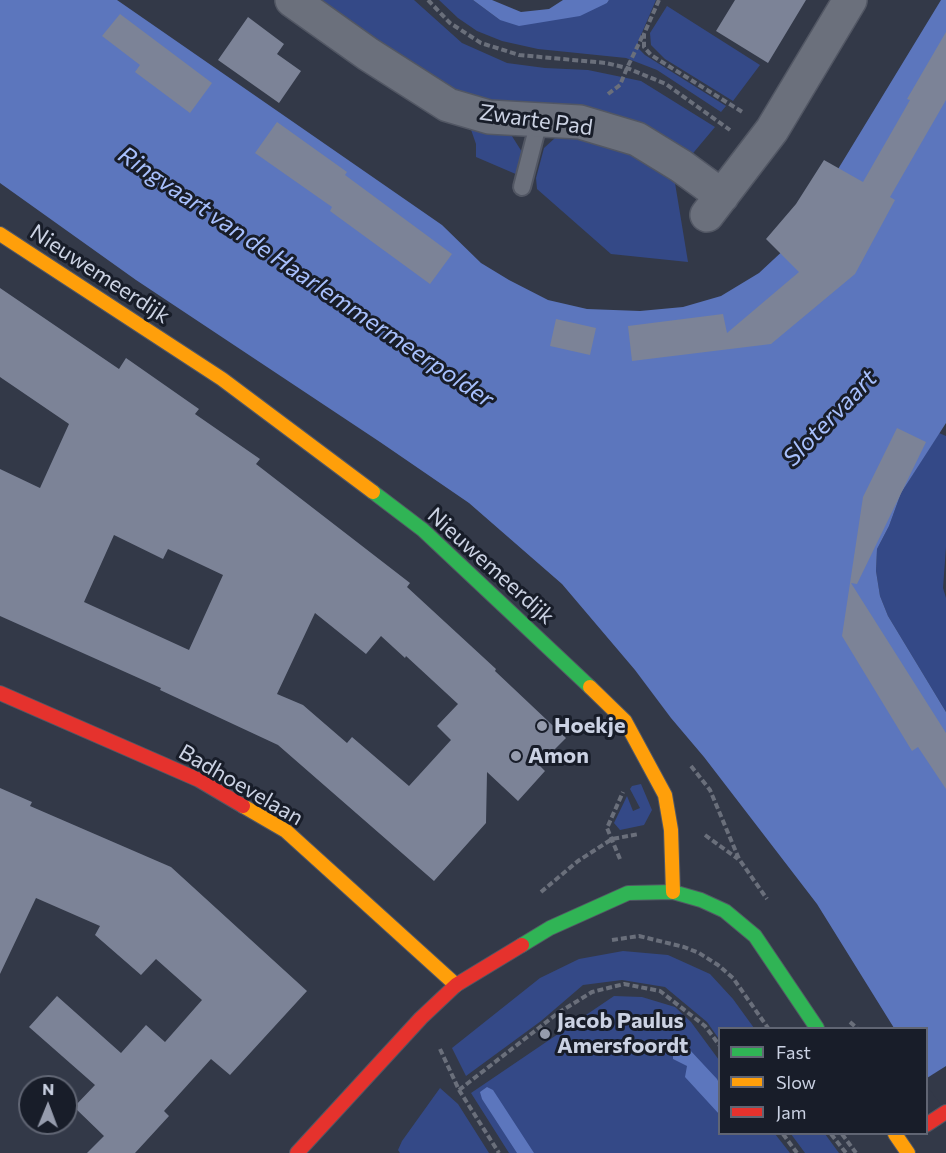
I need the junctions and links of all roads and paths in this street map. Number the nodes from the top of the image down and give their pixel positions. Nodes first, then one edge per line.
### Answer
1 (292, 0) edge
2 (428, 0) edge
3 (659, 0) edge
4 (850, 0) edge
5 (644, 34) junction
6 (627, 68) junction
7 (539, 120) junction
8 (580, 122) junction
9 (764, 140) junction
10 (522, 187) dead end
11 (0, 234) edge
12 (0, 693) edge
13 (673, 892) junction
14 (604, 942) dead end
15 (456, 985) junction
16 (421, 1018) junction
17 (767, 1027) edge
18 (816, 1027) edge
19 (449, 1042) dead end
20 (718, 1043) edge
21 (440, 1049) junction
22 (432, 1058) dead end
23 (459, 1090) junction
24 (946, 1112) edge
25 (928, 1124) edge
26 (784, 1135) edge
27 (832, 1135) edge
28 (843, 1135) edge
29 (855, 1151) edge
30 (297, 1153) edge
31 (499, 1153) edge
32 (797, 1153) edge
33 (847, 1153) edge

1 - 7 street, Zwarte Pad
2 - 6 path
3 - 5 path
4 - 9 street
5 - 6 path
5 - 9 path
6 - 8 path
6 - 9 path
7 - 8 street, Zwarte Pad
7 - 10 lane
8 - 9 street, Zwarte Pad
11 - 13 street, Nieuwemeerdijk
12 - 15 street, Badhoevelaan
13 - 15 street
13 - 18 street
14 - 17 path
15 - 16 street
16 - 21 path
16 - 30 street
19 - 21 path
20 - 23 path
21 - 22 path
21 - 23 path
23 - 31 path
24 - 25 street
26 - 32 path
27 - 33 path
28 - 29 path
29 - 33 path

